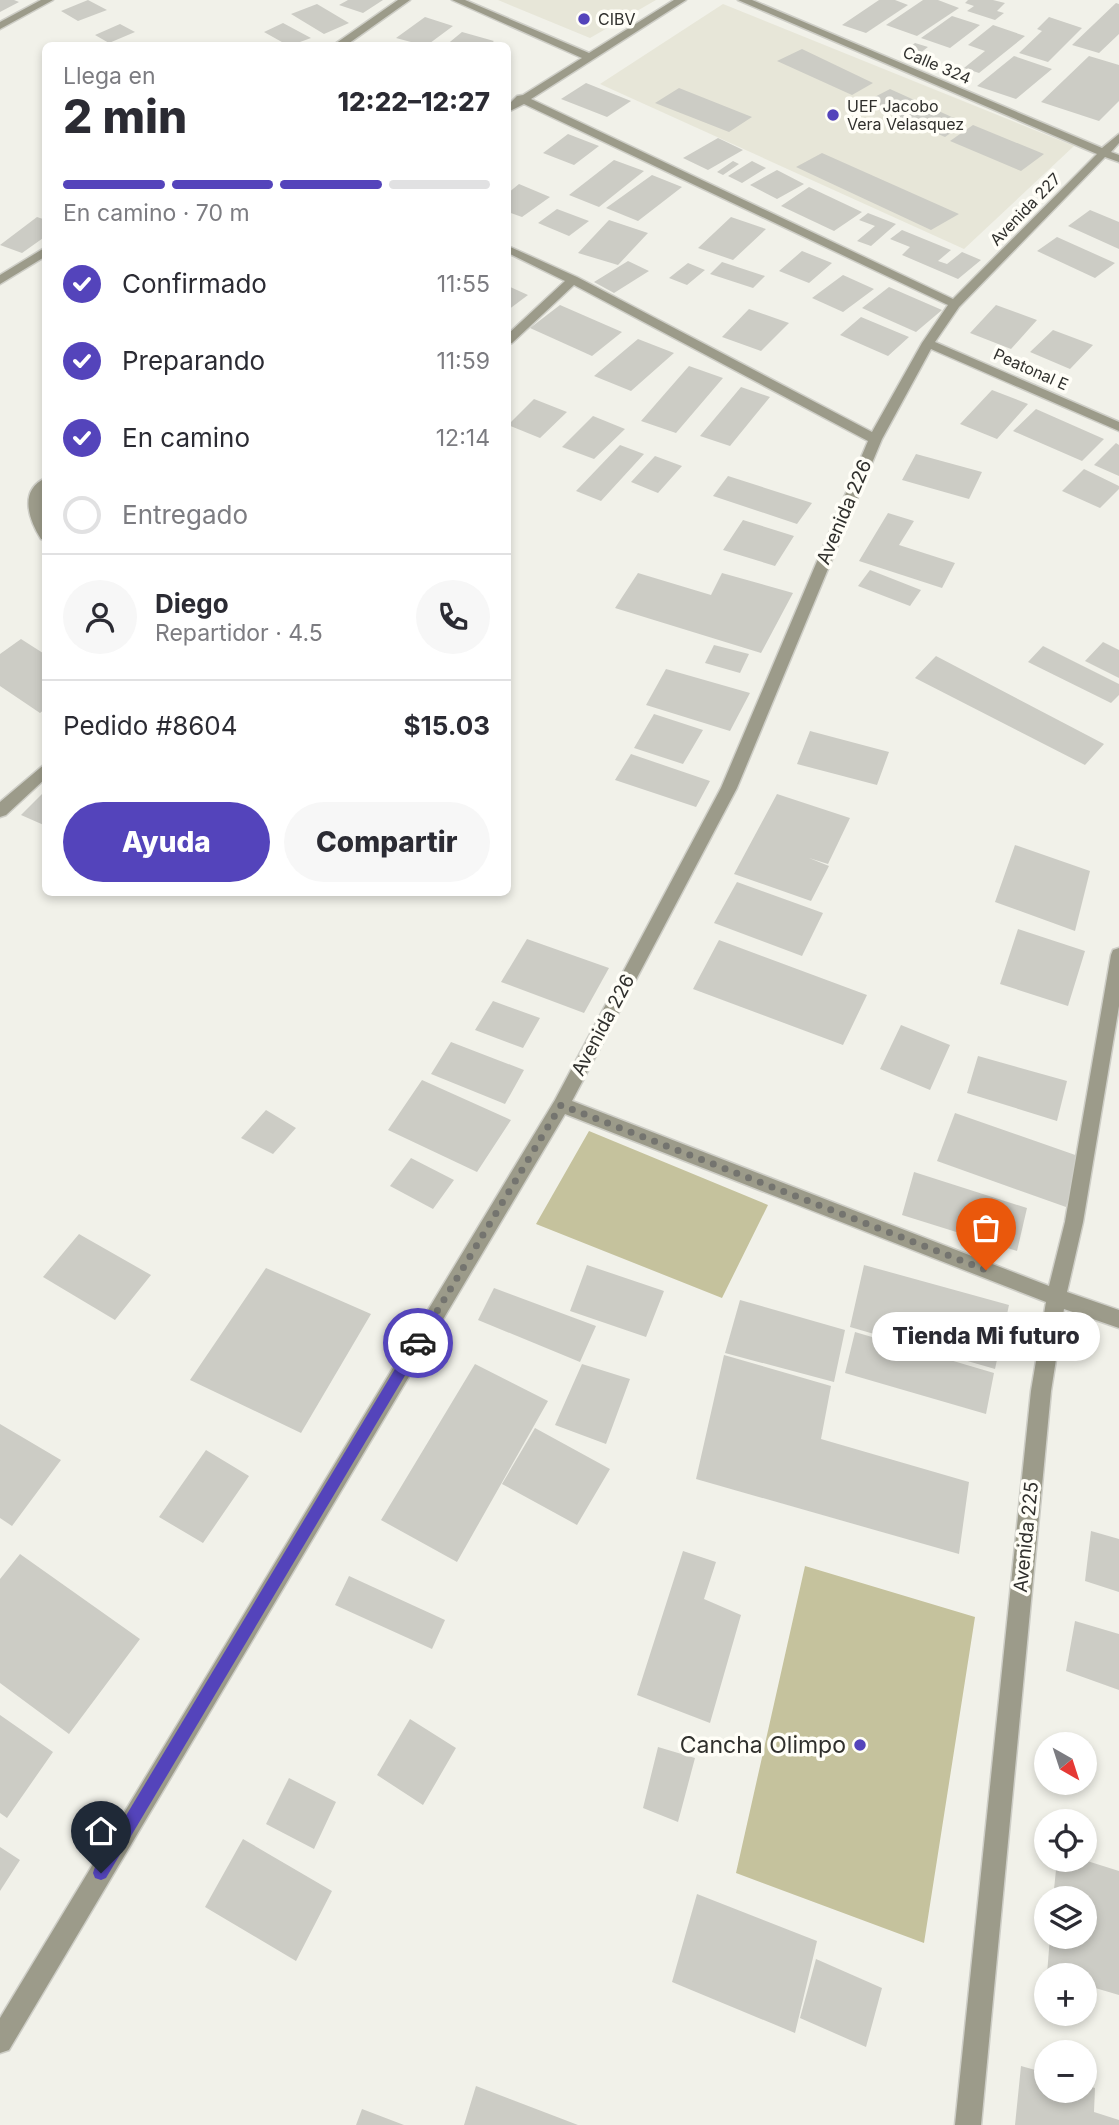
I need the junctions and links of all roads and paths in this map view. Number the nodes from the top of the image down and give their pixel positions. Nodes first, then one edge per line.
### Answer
1 (48, 0) edge
2 (405, 0) edge
3 (457, 0) edge
4 (681, 0) edge
5 (743, 0) edge
6 (0, 26) edge
7 (343, 42) edge
8 (589, 57) junction
9 (522, 98) junction
10 (511, 106) edge
11 (1119, 137) edge
12 (1102, 152) junction
13 (1119, 159) edge
14 (511, 250) edge
15 (42, 253) edge
16 (0, 280) edge
17 (573, 280) junction
18 (955, 304) junction
19 (511, 337) edge
20 (928, 343) junction
21 (1119, 427) edge
22 (875, 439) junction
23 (42, 487) edge
24 (42, 529) edge
25 (42, 773) edge
26 (0, 811) edge
27 (1119, 955) edge
28 (561, 1105) junction
29 (1056, 1297) junction
30 (1119, 1320) edge
31 (0, 2041) edge
32 (968, 2125) edge

1 - 6 street
2 - 7 street
3 - 8 street
4 - 8 street
5 - 12 street, Calle 324
8 - 9 street
9 - 10 street
9 - 18 street
11 - 12 street, Avenida 227
12 - 13 street, Calle 324
12 - 18 street, Avenida 227
14 - 17 street
15 - 16 street
17 - 19 street
17 - 22 street
18 - 20 street, Avenida 226
20 - 21 street, Peatonal E
20 - 22 street, Avenida 226
22 - 28 street, Avenida 226
23 - 24 street
25 - 26 street
27 - 29 street, Avenida 225
28 - 29 street
28 - 31 street, Avenida 226
29 - 30 street
29 - 32 street, Avenida 225

